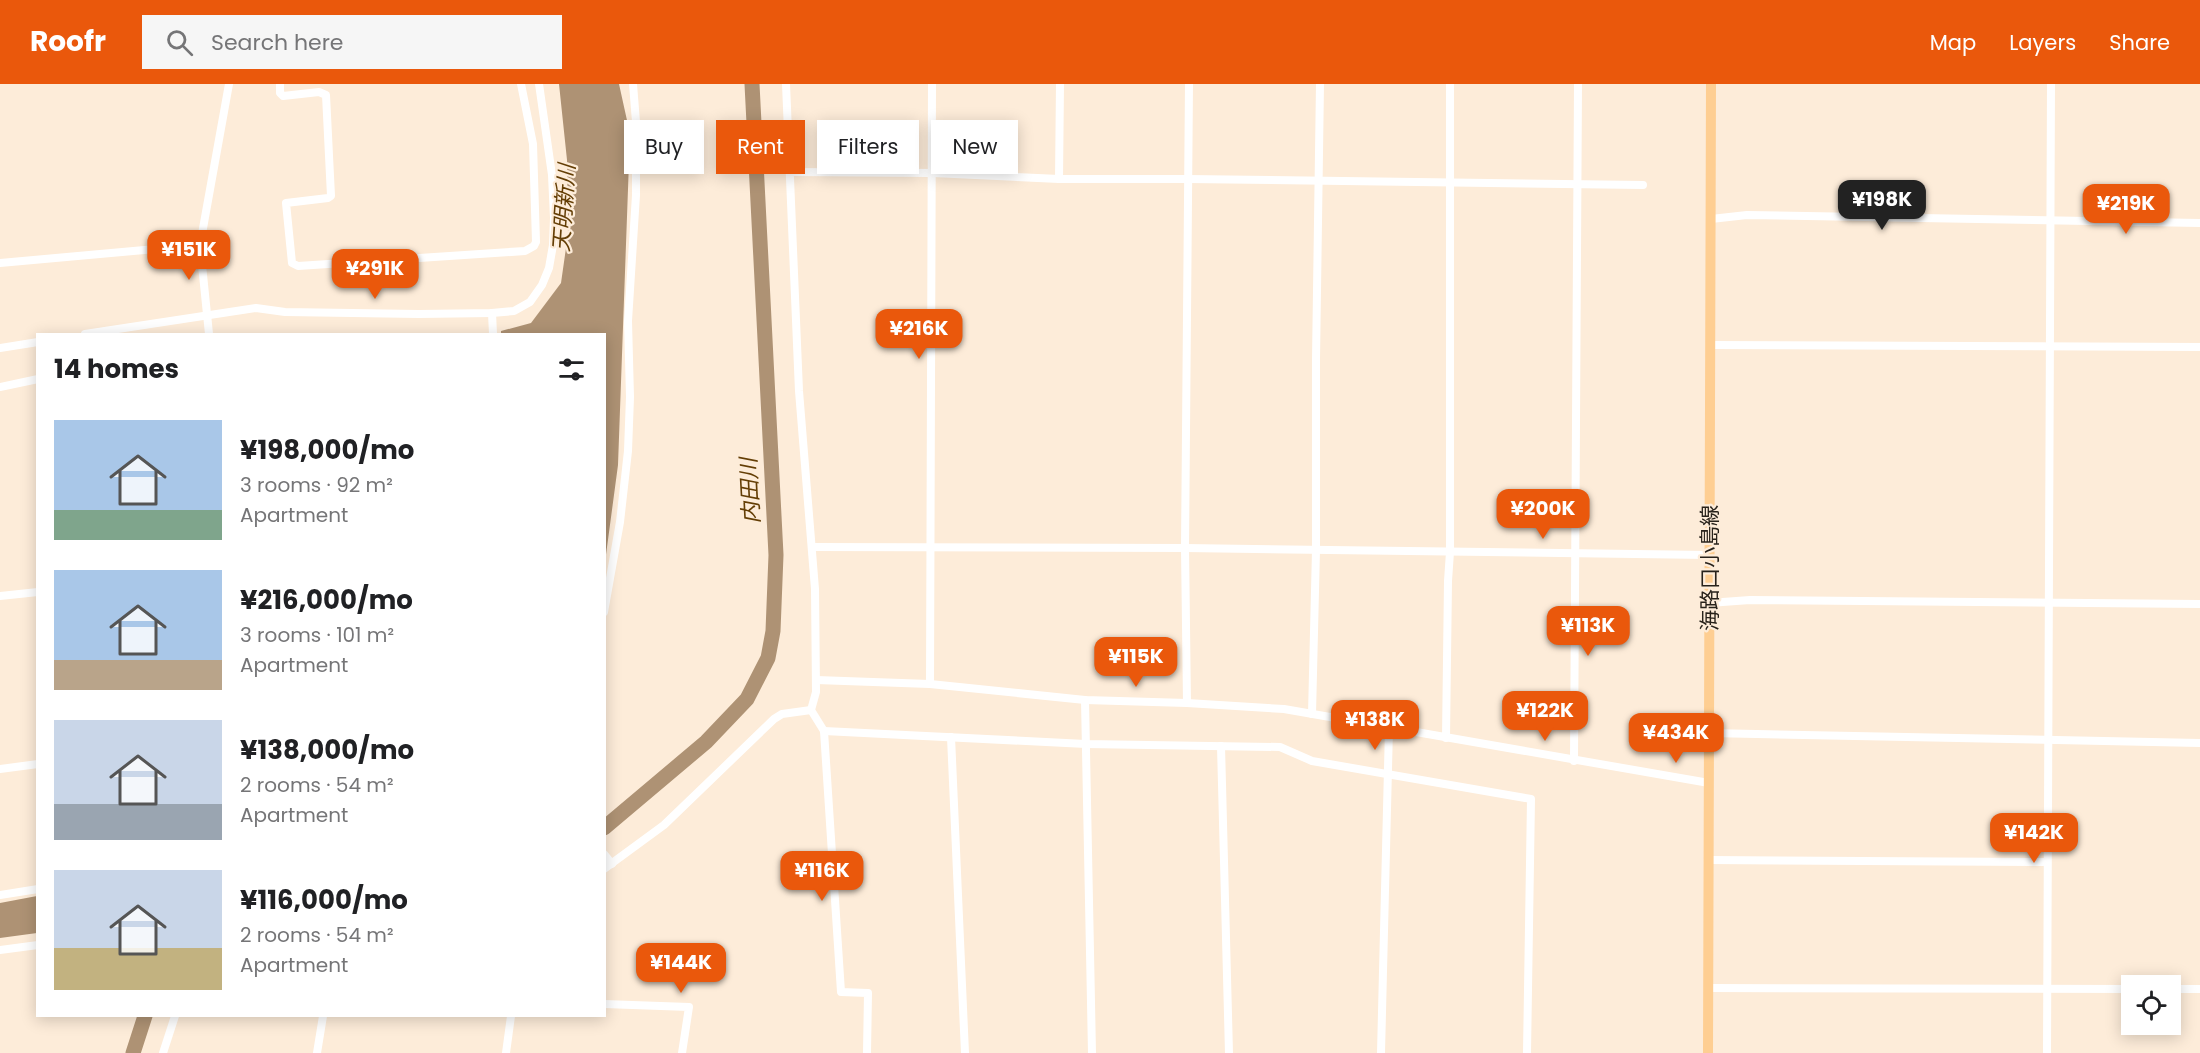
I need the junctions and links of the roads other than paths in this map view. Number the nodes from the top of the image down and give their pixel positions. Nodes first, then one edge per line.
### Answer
1 (229, 84) edge
2 (280, 84) edge
3 (521, 84) edge
4 (539, 84) edge
5 (633, 84) edge
6 (786, 84) edge
7 (932, 84) edge
8 (1060, 84) edge
9 (1189, 84) edge
10 (1320, 84) edge
11 (1450, 84) edge
12 (1578, 84) edge
13 (1711, 84) edge
14 (2051, 84) edge
15 (788, 120) edge
16 (932, 120) edge
17 (805, 172) edge
18 (931, 173) edge
19 (791, 174) edge
20 (933, 174) edge
21 (954, 174) edge
22 (1059, 179) junction
23 (1187, 179) junction
24 (1319, 181) junction
25 (1449, 183) junction
26 (1579, 184) junction
27 (1643, 185) dead end
28 (1711, 219) junction
29 (2052, 221) junction
30 (2200, 223) edge
31 (200, 245) junction
32 (0, 263) edge
33 (492, 313) junction
34 (206, 317) junction
35 (93, 333) edge
36 (209, 333) edge
37 (493, 333) edge
38 (36, 342) edge
39 (1711, 345) junction
40 (2050, 346) junction
41 (0, 348) edge
42 (2200, 348) edge
43 (36, 379) edge
44 (0, 387) edge
45 (812, 547) junction
46 (932, 547) junction
47 (1185, 548) junction
48 (1316, 550) junction
49 (1450, 552) junction
50 (1576, 553) junction
51 (1709, 555) junction
52 (36, 592) edge
53 (0, 596) edge
54 (606, 601) edge
55 (1709, 603) junction
56 (2049, 603) junction
57 (2200, 604) edge
58 (816, 680) junction
59 (930, 684) junction
60 (1085, 700) junction
61 (1187, 703) junction
62 (811, 710) junction
63 (1312, 714) junction
64 (1389, 728) junction
65 (824, 730) junction
66 (1709, 733) junction
67 (951, 737) junction
68 (1446, 738) junction
69 (2048, 740) junction
70 (2200, 743) edge
71 (1086, 744) junction
72 (1221, 746) junction
73 (1574, 760) junction
74 (36, 765) edge
75 (0, 769) edge
76 (1387, 775) junction
77 (1709, 783) junction
78 (1708, 860) junction
79 (2047, 862) junction
80 (608, 867) edge
81 (36, 889) edge
82 (0, 895) edge
83 (36, 945) edge
84 (0, 950) edge
85 (1708, 988) junction
86 (2046, 989) junction
87 (2121, 989) edge
88 (2181, 989) edge
89 (2200, 989) edge
90 (606, 1004) edge
91 (175, 1017) edge
92 (323, 1017) edge
93 (511, 1017) edge
94 (163, 1053) edge
95 (317, 1053) edge
96 (506, 1053) edge
97 (682, 1053) edge
98 (867, 1053) edge
99 (965, 1053) edge
100 (1092, 1053) edge
101 (1229, 1053) edge
102 (1382, 1053) edge
103 (1527, 1053) edge
104 (1708, 1053) edge
105 (2047, 1053) edge

1 - 31 street
2 - 3 street
4 - 33 street
5 - 54 street
6 - 15 street
7 - 16 street
8 - 22 street
9 - 23 street
10 - 24 street
11 - 25 street
12 - 26 street
13 - 28 main road, 海路口小島線
14 - 29 street
17 - 18 street
19 - 45 street
20 - 46 street
21 - 22 street
22 - 23 street
23 - 24 street
23 - 47 street
24 - 25 street
24 - 48 street
25 - 26 street
25 - 49 street
26 - 27 street
26 - 50 street
28 - 29 street
28 - 39 main road, 海路口小島線
29 - 30 street
29 - 40 street
31 - 32 street
31 - 34 street
33 - 34 street
33 - 37 street
34 - 35 street
34 - 36 street
38 - 41 street
39 - 40 street
39 - 51 main road, 海路口小島線
40 - 42 street
40 - 56 street
43 - 44 street
45 - 46 street
45 - 58 street
46 - 47 street
46 - 59 street
47 - 48 street
47 - 61 street
48 - 49 street
48 - 63 street
49 - 50 street
49 - 68 street
50 - 51 street
50 - 73 street
51 - 55 main road, 海路口小島線
52 - 53 street
55 - 56 street
55 - 66 main road, 海路口小島線
56 - 57 street
56 - 69 street
58 - 59 street
58 - 62 street
59 - 60 street
60 - 61 street
60 - 71 street
61 - 63 street
62 - 65 street
62 - 80 street
63 - 64 street
64 - 68 street
64 - 76 street
65 - 67 street
65 - 98 street
66 - 69 street
66 - 77 main road, 海路口小島線
67 - 71 street
67 - 99 street
68 - 73 street
69 - 70 street
69 - 79 street
71 - 72 street
71 - 100 street
72 - 76 street
72 - 101 street
73 - 77 street
74 - 75 street
76 - 102 street
76 - 103 street
77 - 78 main road, 海路口小島線
78 - 79 street
78 - 85 main road, 海路口小島線
79 - 86 street
81 - 82 street
83 - 84 street
85 - 86 street
85 - 104 main road, 海路口小島線
86 - 87 street
86 - 105 street
88 - 89 street
90 - 97 street
91 - 94 street
92 - 95 street
93 - 96 street

